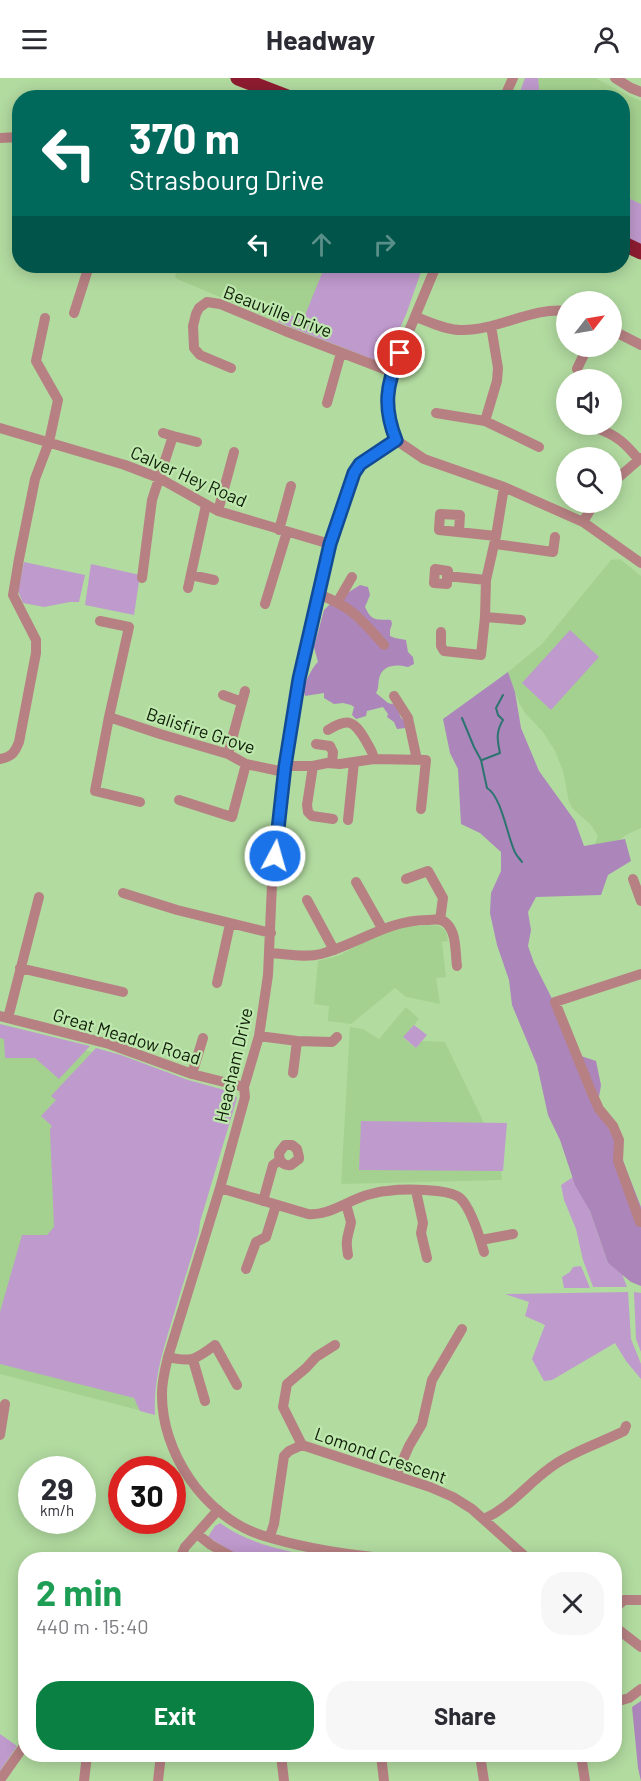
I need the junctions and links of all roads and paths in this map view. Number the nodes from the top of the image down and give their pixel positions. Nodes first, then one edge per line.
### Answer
1 (238, 78) edge
2 (615, 78) edge
3 (269, 90) edge
4 (641, 92) edge
5 (85, 273) edge
6 (433, 273) edge
7 (556, 311) edge
8 (74, 313) dead end
9 (416, 317) junction
10 (45, 318) dead end
11 (491, 326) junction
12 (622, 335) edge
13 (641, 345) edge
14 (341, 352) junction
15 (583, 357) edge
16 (231, 368) dead end
17 (578, 369) dead end
18 (392, 372) junction
19 (327, 403) dead end
20 (436, 413) dead end
21 (485, 421) junction
22 (0, 428) edge
23 (614, 435) edge
24 (396, 440) junction
25 (49, 442) junction
26 (197, 442) dead end
27 (539, 447) dead end
28 (234, 452) dead end
29 (640, 459) edge
30 (622, 474) edge
31 (159, 478) junction
32 (291, 486) dead end
33 (504, 488) junction
34 (206, 505) junction
35 (218, 511) junction
36 (588, 513) edge
37 (583, 522) junction
38 (283, 531) junction
39 (459, 532) dead end
40 (555, 537) dead end
41 (495, 540) junction
42 (330, 544) junction
43 (641, 563) edge
44 (191, 575) junction
45 (447, 576) dead end
46 (352, 577) dead end
47 (142, 578) dead end
48 (214, 580) dead end
49 (486, 580) junction
50 (188, 588) dead end
51 (318, 594) junction
52 (338, 601) junction
53 (266, 603) dead end
54 (485, 617) junction
55 (521, 620) dead end
56 (100, 621) dead end
57 (441, 632) dead end
58 (384, 645) dead end
59 (223, 695) dead end
60 (394, 696) dead end
61 (109, 717) junction
62 (328, 729) dead end
63 (315, 744) dead end
64 (228, 754) junction
65 (0, 759) edge
66 (374, 759) junction
67 (425, 760) junction
68 (354, 762) junction
69 (332, 763) junction
70 (246, 764) junction
71 (313, 766) junction
72 (284, 769) junction
73 (179, 800) dead end
74 (140, 802) dead end
75 (421, 809) dead end
76 (333, 819) dead end
77 (348, 820) dead end
78 (406, 879) dead end
79 (633, 879) dead end
80 (356, 882) dead end
81 (123, 893) dead end
82 (39, 897) dead end
83 (307, 900) dead end
84 (641, 901) edge
85 (440, 920) junction
86 (230, 924) junction
87 (382, 928) junction
88 (271, 933) junction
89 (334, 950) junction
90 (270, 953) junction
91 (457, 966) dead end
92 (20, 968) junction
93 (641, 974) edge
94 (217, 983) dead end
95 (123, 992) dead end
96 (4, 1017) edge
97 (259, 1036) junction
98 (337, 1037) dead end
99 (203, 1038) dead end
100 (297, 1041) junction
101 (293, 1072) dead end
102 (192, 1074) junction
103 (244, 1087) junction
104 (280, 1160) junction
105 (220, 1188) junction
106 (416, 1191) junction
107 (263, 1201) junction
108 (346, 1204) junction
109 (276, 1205) junction
110 (640, 1222) edge
111 (513, 1234) dead end
112 (481, 1240) junction
113 (484, 1252) dead end
114 (348, 1255) dead end
115 (427, 1258) dead end
116 (246, 1269) dead end
117 (462, 1329) dead end
118 (335, 1345) dead end
119 (168, 1357) junction
120 (193, 1360) junction
121 (237, 1385) dead end
122 (204, 1401) dead end
123 (5, 1404) dead end
124 (626, 1426) dead end
125 (0, 1435) edge
126 (302, 1445) junction
127 (396, 1476) junction
128 (218, 1510) junction
129 (484, 1519) junction
130 (197, 1534) junction
131 (270, 1536) junction
132 (183, 1552) edge
133 (221, 1552) edge
134 (336, 1552) edge
135 (520, 1552) edge
136 (641, 1600) edge
137 (622, 1602) edge
138 (622, 1632) edge
139 (641, 1647) edge
140 (641, 1689) edge
141 (622, 1700) edge
142 (18, 1754) edge
143 (86, 1762) edge
144 (160, 1762) edge
145 (282, 1762) edge
146 (382, 1762) edge
147 (481, 1762) edge
148 (582, 1762) edge
149 (0, 1780) edge
150 (84, 1781) edge
151 (158, 1781) edge
152 (284, 1781) edge
153 (384, 1781) edge
154 (484, 1781) edge
155 (585, 1781) edge

1 - 3 highway
2 - 4 street
5 - 8 street
6 - 9 street
7 - 11 street
9 - 11 street
9 - 18 street
10 - 25 street
11 - 21 street
12 - 13 street
14 - 16 street, Beauville Drive
14 - 18 street, Beauville Drive
14 - 19 street
15 - 17 street
18 - 24 street
20 - 21 street
21 - 27 street
22 - 25 street, Calver Hey Road
23 - 29 street
24 - 33 street
24 - 42 street, Heacham Drive
25 - 31 street, Calver Hey Road
25 - 65 street
26 - 31 street
28 - 35 street
29 - 30 street
31 - 34 street, Calver Hey Road
31 - 47 street
32 - 38 street
33 - 37 street
33 - 41 street
34 - 35 street, Calver Hey Road
34 - 44 street
35 - 38 street, Calver Hey Road
36 - 37 street
37 - 43 street
38 - 42 street, Calver Hey Road
38 - 53 street
39 - 41 street
40 - 41 street
41 - 49 street
42 - 51 street, Heacham Drive
44 - 48 street
44 - 50 street
45 - 49 street
46 - 52 street
49 - 54 street
51 - 52 street
51 - 72 street, Heacham Drive
52 - 58 street
54 - 55 street
54 - 57 street
56 - 61 street
59 - 64 street
60 - 67 street
61 - 64 street, Balisfire Grove
61 - 74 street
62 - 66 street
63 - 69 street
64 - 70 street, Balisfire Grove
66 - 67 street, Balisfire Grove
66 - 68 street, Balisfire Grove
67 - 75 street
68 - 69 street, Balisfire Grove
68 - 77 street
69 - 71 street, Balisfire Grove
70 - 72 street, Balisfire Grove
70 - 73 street
71 - 72 street, Balisfire Grove
71 - 76 street
72 - 88 street, Heacham Drive
78 - 85 street
79 - 84 street
80 - 87 street
81 - 86 street
82 - 92 street
83 - 89 street
85 - 87 street
85 - 91 street
86 - 88 street
86 - 94 street
87 - 89 street
88 - 90 street, Heacham Drive
89 - 90 street
90 - 97 street, Heacham Drive
92 - 95 street
92 - 96 street
93 - 110 street
96 - 102 street, Great Meadow Road
97 - 100 street
97 - 103 street, Heacham Drive
98 - 100 street
99 - 102 street
100 - 101 street
102 - 103 street, Great Meadow Road
103 - 105 street, Heacham Drive
104 - 104 street
104 - 107 street
105 - 107 street
105 - 119 street, Heacham Drive
106 - 108 street
106 - 112 street
106 - 115 street
107 - 109 street
108 - 109 street
108 - 114 street
109 - 116 street
111 - 112 street
112 - 113 street
117 - 127 street
118 - 126 street
119 - 120 street
119 - 128 street, Heacham Drive
120 - 121 street
120 - 122 street
123 - 125 street
124 - 129 street
126 - 127 street, Lomond Crescent
126 - 131 street, Lomond Crescent
127 - 129 street, Lomond Crescent
128 - 130 street
128 - 131 street, Heacham Drive
129 - 135 street, Lomond Crescent
130 - 132 street
130 - 133 street
131 - 134 street, Heacham Drive
136 - 137 street
138 - 139 street
140 - 141 street
142 - 149 street
143 - 150 street
144 - 151 street
145 - 152 street
146 - 153 street
147 - 154 street
148 - 155 street

